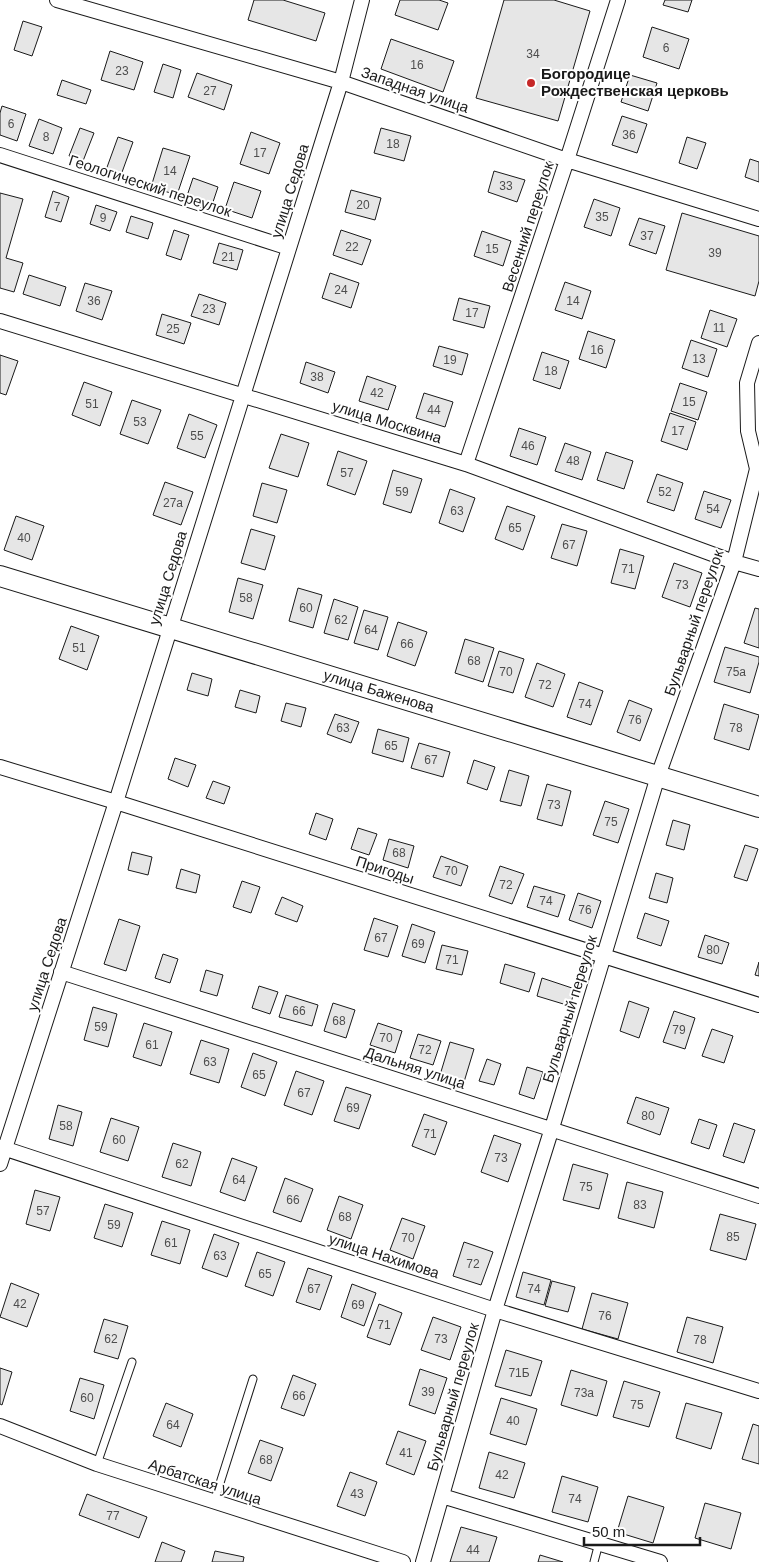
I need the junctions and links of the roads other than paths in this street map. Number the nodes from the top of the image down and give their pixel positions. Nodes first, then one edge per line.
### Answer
1 (57, 0) edge
2 (362, 0) edge
3 (618, 0) edge
4 (341, 82) junction
5 (0, 155) edge
6 (567, 160) junction
7 (759, 220) edge
8 (289, 248) junction
9 (0, 321) edge
10 (759, 343) edge
11 (243, 394) junction
12 (466, 464) junction
13 (758, 469) edge
14 (734, 562) junction
15 (759, 570) edge
16 (0, 576) edge
17 (170, 628) junction
18 (0, 767) edge
19 (658, 776) junction
20 (116, 802) junction
21 (759, 807) edge
22 (602, 957) junction
23 (61, 972) junction
24 (759, 1005) edge
25 (552, 1128) junction
26 (3, 1147) edge
27 (0, 1164) edge
28 (759, 1196) edge
29 (494, 1310) junction
30 (132, 1362) dead end
31 (253, 1379) dead end
32 (759, 1391) edge
33 (0, 1426) edge
34 (97, 1464) junction
35 (442, 1496) junction
36 (214, 1502) junction
37 (599, 1543) junction
38 (403, 1562) edge
39 (423, 1562) edge
40 (594, 1562) edge
41 (660, 1562) edge

1 - 4 street, Западная улица
2 - 4 street, улица Седова
3 - 6 street, Весенний переулок
4 - 6 street, Западная улица
4 - 8 street, улица Седова
5 - 8 street, Геологический переулок
6 - 7 street, Западная улица
6 - 12 street, Весенний переулок
8 - 11 street, улица Седова
9 - 11 street, улица Москвина
10 - 13 street, Бульварный переулок
11 - 12 street, улица Москвина
11 - 17 street, улица Седова
12 - 14 street, улица Москвина
13 - 14 street, Бульварный переулок
14 - 15 street, улица Москвина
14 - 19 street, Бульварный переулок
16 - 17 street, улица Баженова
17 - 19 street, улица Баженова
17 - 20 street, улица Седова
18 - 20 street, Пригоды
19 - 21 street, улица Баженова
19 - 22 street, Бульварный переулок
20 - 22 street, Пригоды
20 - 23 street, улица Седова
22 - 24 street, Пригоды
22 - 25 street, Бульварный переулок
23 - 25 street, Дальняя улица
23 - 26 street, улица Седова
25 - 28 street, Дальняя улица
25 - 29 street, Бульварный переулок
26 - 27 street, улица Седова
26 - 29 street, улица Нахимова
29 - 32 street, улица Нахимова
29 - 35 street, Бульварный переулок
30 - 34 lane
31 - 36 lane
33 - 34 street, Арбатская улица
34 - 36 street, Арбатская улица
35 - 37 street
35 - 39 street, Бульварный переулок
36 - 38 street, Арбатская улица
37 - 40 lane
37 - 41 street

